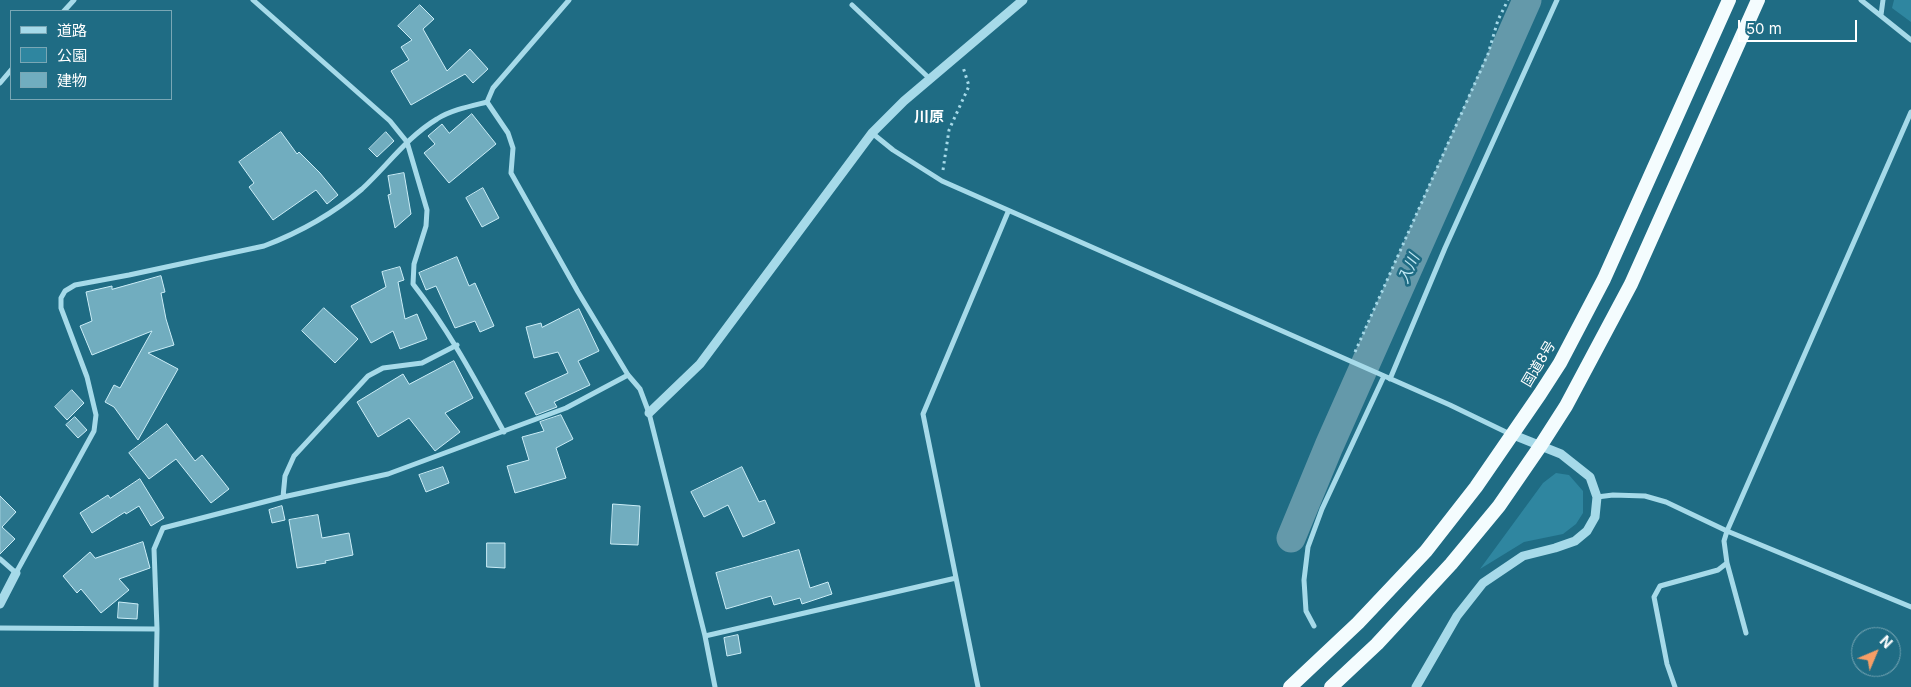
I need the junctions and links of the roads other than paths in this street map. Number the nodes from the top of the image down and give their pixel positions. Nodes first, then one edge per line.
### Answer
1 (74, 0) edge
2 (253, 0) edge
3 (569, 0) edge
4 (1023, 0) edge
5 (1557, 0) edge
6 (1730, 0) edge
7 (1758, 0) edge
8 (1861, 0) edge
9 (1883, 0) edge
10 (852, 6) dead end
11 (65, 10) edge
12 (1881, 15) junction
13 (1911, 40) edge
14 (10, 71) edge
15 (930, 79) junction
16 (0, 83) edge
17 (487, 102) junction
18 (1911, 112) edge
19 (872, 133) junction
20 (407, 142) junction
21 (1008, 212) junction
22 (456, 345) junction
23 (628, 375) junction
24 (1387, 378) junction
25 (649, 413) junction
26 (504, 432) junction
27 (1511, 434) junction
28 (1541, 446) junction
29 (283, 496) junction
30 (1597, 497) junction
31 (1728, 531) junction
32 (0, 558) edge
33 (1727, 563) junction
34 (16, 572) junction
35 (956, 578) junction
36 (0, 604) edge
37 (1911, 607) edge
38 (1314, 626) dead end
39 (0, 628) edge
40 (157, 629) junction
41 (1746, 633) dead end
42 (705, 636) junction
43 (156, 687) edge
44 (715, 687) edge
45 (978, 687) edge
46 (1290, 687) edge
47 (1330, 687) edge
48 (1416, 687) edge
49 (1675, 687) edge

1 - 11 street
2 - 20 street
3 - 17 street
4 - 15 street
5 - 24 street
6 - 27 highway, 国道8号
7 - 28 highway
8 - 12 street
9 - 12 street
10 - 15 street
12 - 13 street
14 - 16 street
15 - 19 street
17 - 20 street
17 - 23 street
18 - 31 street
19 - 21 street
19 - 25 street
20 - 22 street
20 - 34 street
21 - 24 street
21 - 35 street
22 - 26 street
22 - 29 street
23 - 25 street
23 - 26 street
24 - 27 street
24 - 38 street
25 - 42 street
26 - 29 street
27 - 28 street
27 - 46 highway, 国道8号
28 - 30 street
28 - 47 highway
29 - 40 street
30 - 31 street
30 - 48 street
31 - 33 street
31 - 37 street
32 - 34 street
33 - 41 street
33 - 49 street
34 - 36 street
35 - 42 street
35 - 45 street
39 - 40 street
40 - 43 street
42 - 44 street

